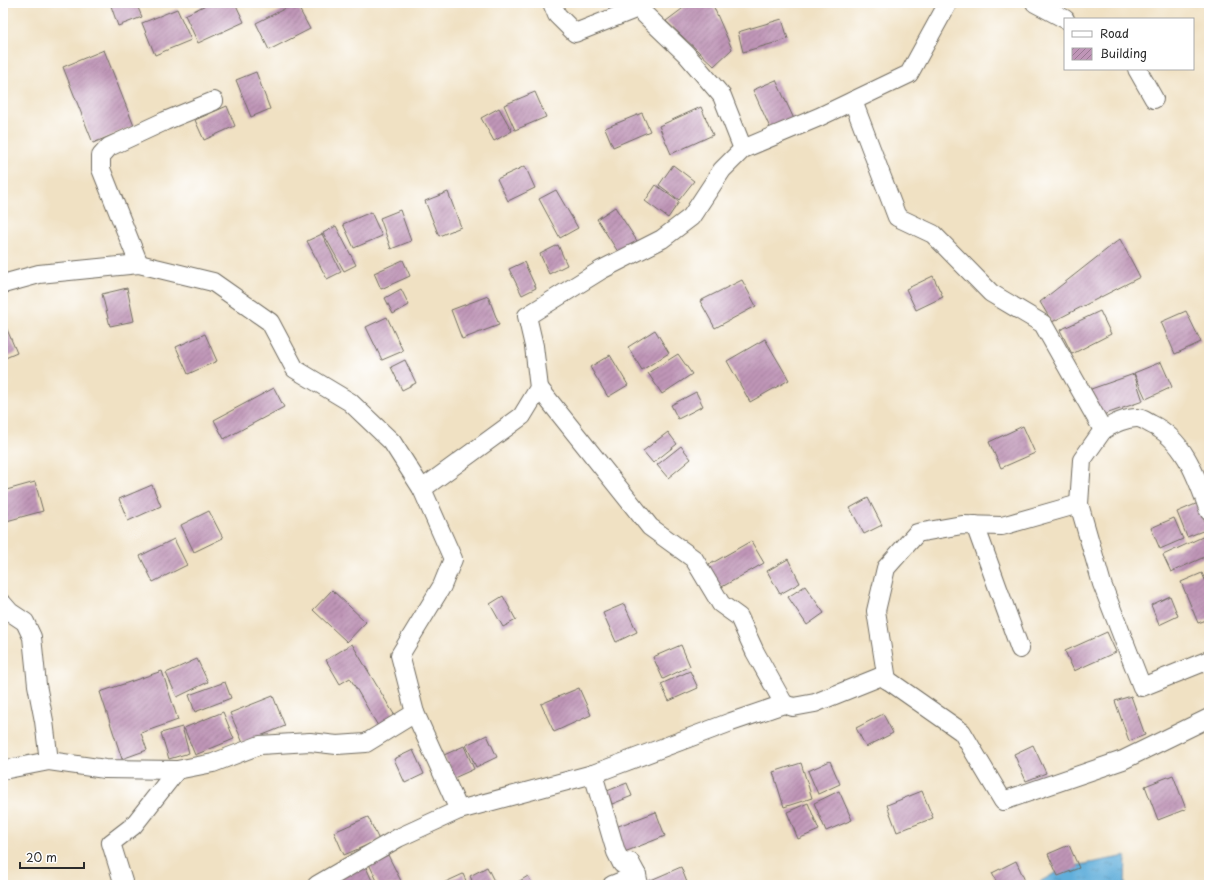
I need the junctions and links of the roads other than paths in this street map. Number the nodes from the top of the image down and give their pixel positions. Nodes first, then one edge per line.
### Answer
1 (552, 3) edge
2 (948, 3) edge
3 (1036, 3) edge
4 (1064, 18) edge
5 (1138, 70) edge
6 (1154, 99) dead end
7 (214, 101) dead end
8 (853, 101) junction
9 (743, 149) junction
10 (139, 264) junction
11 (3, 284) edge
12 (539, 388) junction
13 (1103, 430) junction
14 (422, 488) junction
15 (1079, 504) junction
16 (1209, 511) edge
17 (975, 525) junction
18 (3, 604) edge
19 (1020, 649) dead end
20 (1209, 660) edge
21 (887, 680) junction
22 (784, 704) junction
23 (415, 713) junction
24 (1209, 718) edge
25 (49, 761) junction
26 (3, 770) edge
27 (177, 770) junction
28 (593, 774) junction
29 (459, 810) junction
30 (638, 880) edge
31 (124, 885) edge
32 (317, 885) edge
33 (612, 885) edge

1 - 9 street
2 - 8 street
3 - 4 street
5 - 6 street
7 - 10 street
8 - 9 street
8 - 13 street
9 - 12 street
10 - 11 street
10 - 14 street
12 - 14 street
12 - 22 street
13 - 15 street
13 - 16 street
14 - 23 street
15 - 17 street
15 - 20 street
17 - 19 street
17 - 21 street
18 - 25 street
21 - 22 street
21 - 24 street
22 - 28 street
23 - 27 street
23 - 29 street
25 - 26 street
25 - 27 street
27 - 31 street
28 - 29 street
28 - 30 street
29 - 32 street
30 - 33 street

